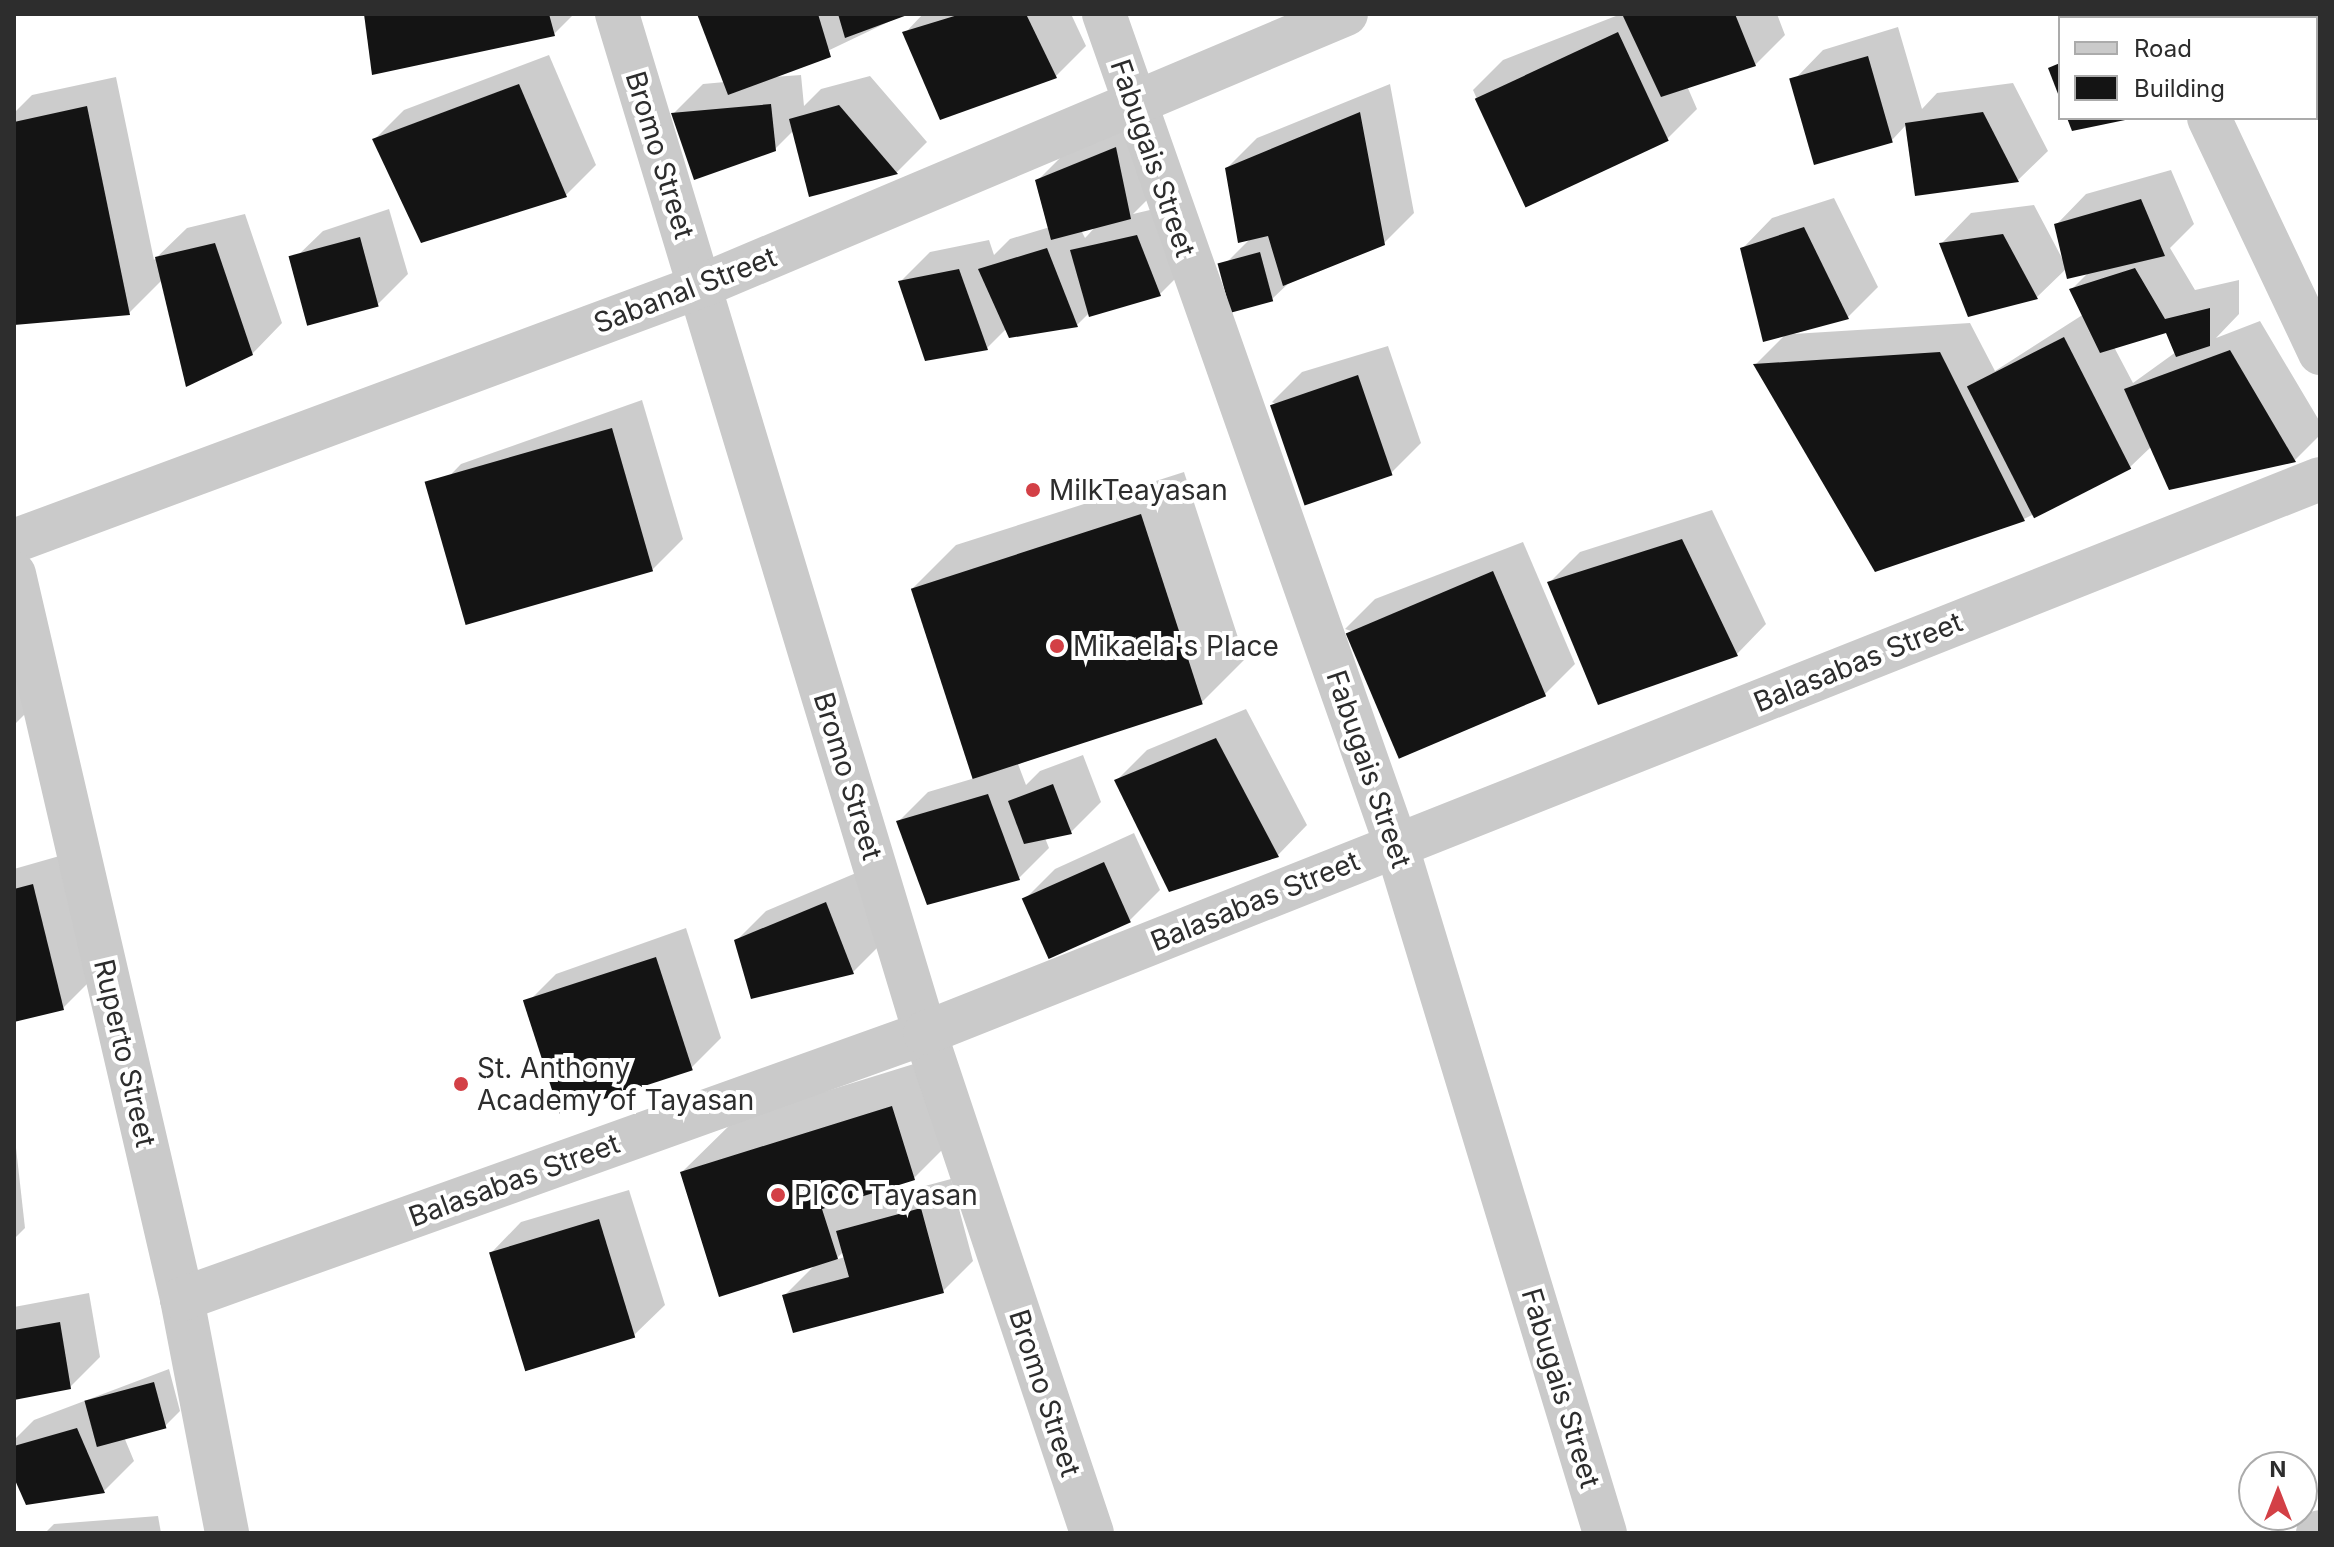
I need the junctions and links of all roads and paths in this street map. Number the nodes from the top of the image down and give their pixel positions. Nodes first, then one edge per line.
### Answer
1 (617, 14) edge
2 (1104, 14) edge
3 (1346, 14) edge
4 (1134, 105) junction
5 (2210, 120) edge
6 (701, 286) junction
7 (2320, 353) edge
8 (2320, 479) edge
9 (14, 541) edge
10 (14, 574) edge
11 (1396, 844) junction
12 (925, 1033) junction
13 (182, 1299) junction
14 (227, 1533) edge
15 (1092, 1533) edge
16 (1605, 1533) edge

1 - 6 street, Bromo Street
2 - 4 street, Fabugais Street
3 - 4 street, Sabanal Street
4 - 6 street, Sabanal Street
4 - 11 street, Fabugais Street
5 - 7 street
6 - 9 street, Sabanal Street
6 - 12 street, Bromo Street
8 - 11 street, Balasabas Street
10 - 13 street, Ruperto Street
11 - 12 street, Balasabas Street
11 - 16 street, Fabugais Street
12 - 13 street, Balasabas Street
12 - 15 street, Bromo Street
13 - 14 street, Ruperto Street

